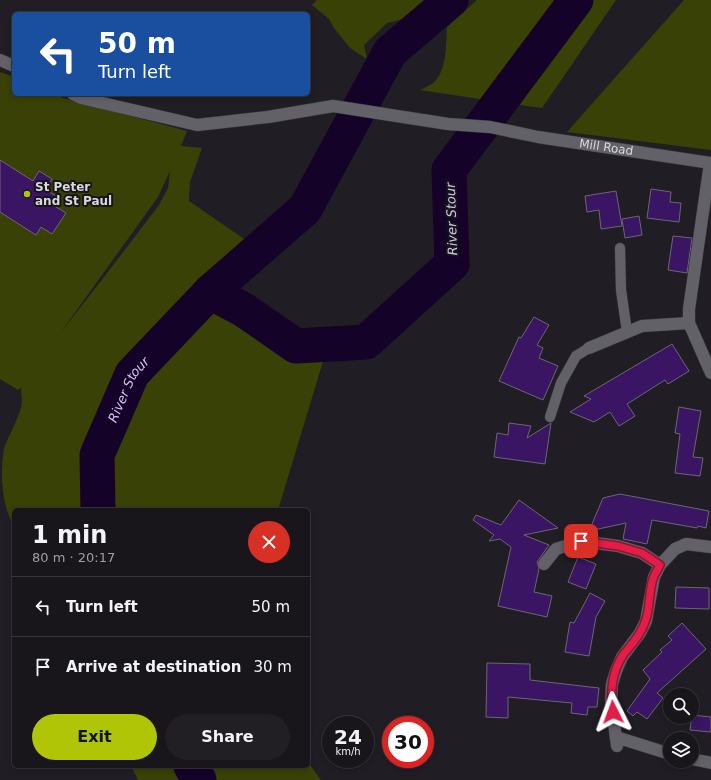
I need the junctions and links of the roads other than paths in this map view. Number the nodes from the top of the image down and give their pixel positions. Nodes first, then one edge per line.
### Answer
1 (0, 60) edge
2 (12, 65) edge
3 (77, 96) edge
4 (710, 163) edge
5 (620, 248) dead end
6 (689, 323) junction
7 (627, 332) junction
8 (589, 348) joint
9 (711, 373) edge
10 (550, 417) dead end
11 (711, 547) edge
12 (544, 564) dead end
13 (660, 565) junction
14 (663, 752) edge
15 (699, 760) edge
16 (711, 763) edge

1 - 2 street
3 - 4 street, Mill Road
4 - 6 street
5 - 7 lane
6 - 7 street
6 - 9 street
7 - 8 street
8 - 10 lane
11 - 13 street
12 - 13 street
13 - 14 street
15 - 16 street

